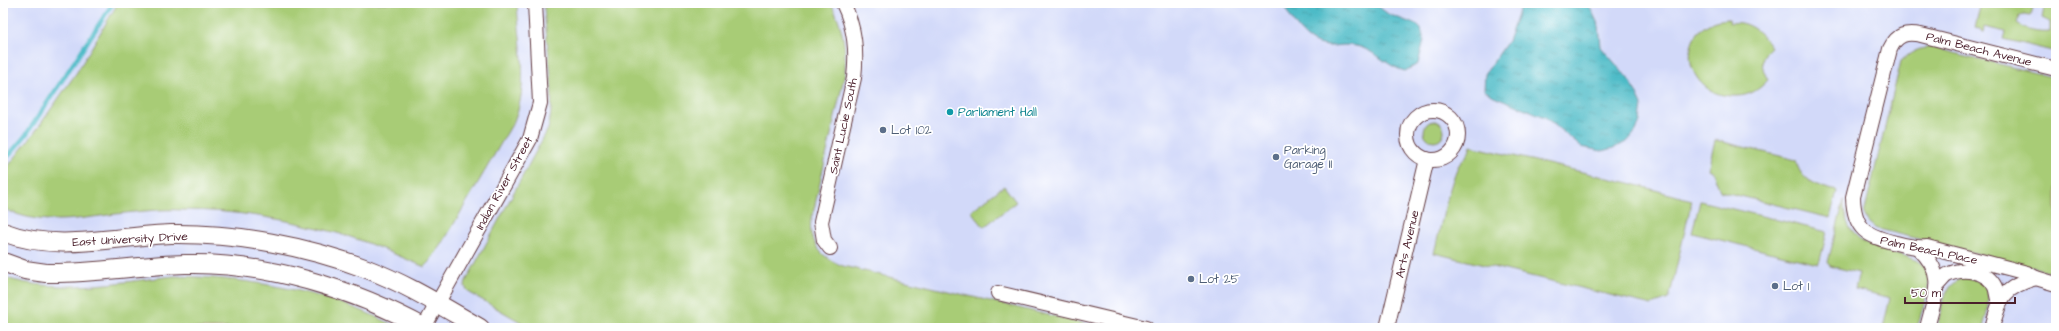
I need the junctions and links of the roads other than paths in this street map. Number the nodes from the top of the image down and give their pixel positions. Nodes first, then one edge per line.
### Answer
1 (535, 3) edge
2 (843, 3) edge
3 (1901, 35) joint
4 (2056, 69) edge
5 (1427, 159) dead end
6 (3, 232) edge
7 (830, 248) dead end
8 (1918, 248) junction
9 (3, 262) edge
10 (2036, 278) junction
11 (1938, 284) junction
12 (2056, 284) edge
13 (998, 293) dead end
14 (437, 303) junction
15 (1999, 303) junction
16 (425, 328) edge
17 (480, 328) edge
18 (1146, 328) edge
19 (1387, 328) edge
20 (1927, 328) edge
21 (1992, 328) edge

1 - 14 street, Indian River Street
2 - 7 street, Saint Lucie South
3 - 4 street, Palm Beach Avenue
3 - 8 street, Palm Beach Place
5 - 19 street, Arts Avenue
6 - 14 street, East University Drive
8 - 10 street, Palm Beach Place
8 - 11 street
9 - 16 street
10 - 12 street, Palm Beach Place
10 - 15 street
11 - 15 street
11 - 20 street
13 - 18 street
14 - 16 street, Indian River Street
14 - 17 street, East University Drive
15 - 21 street

